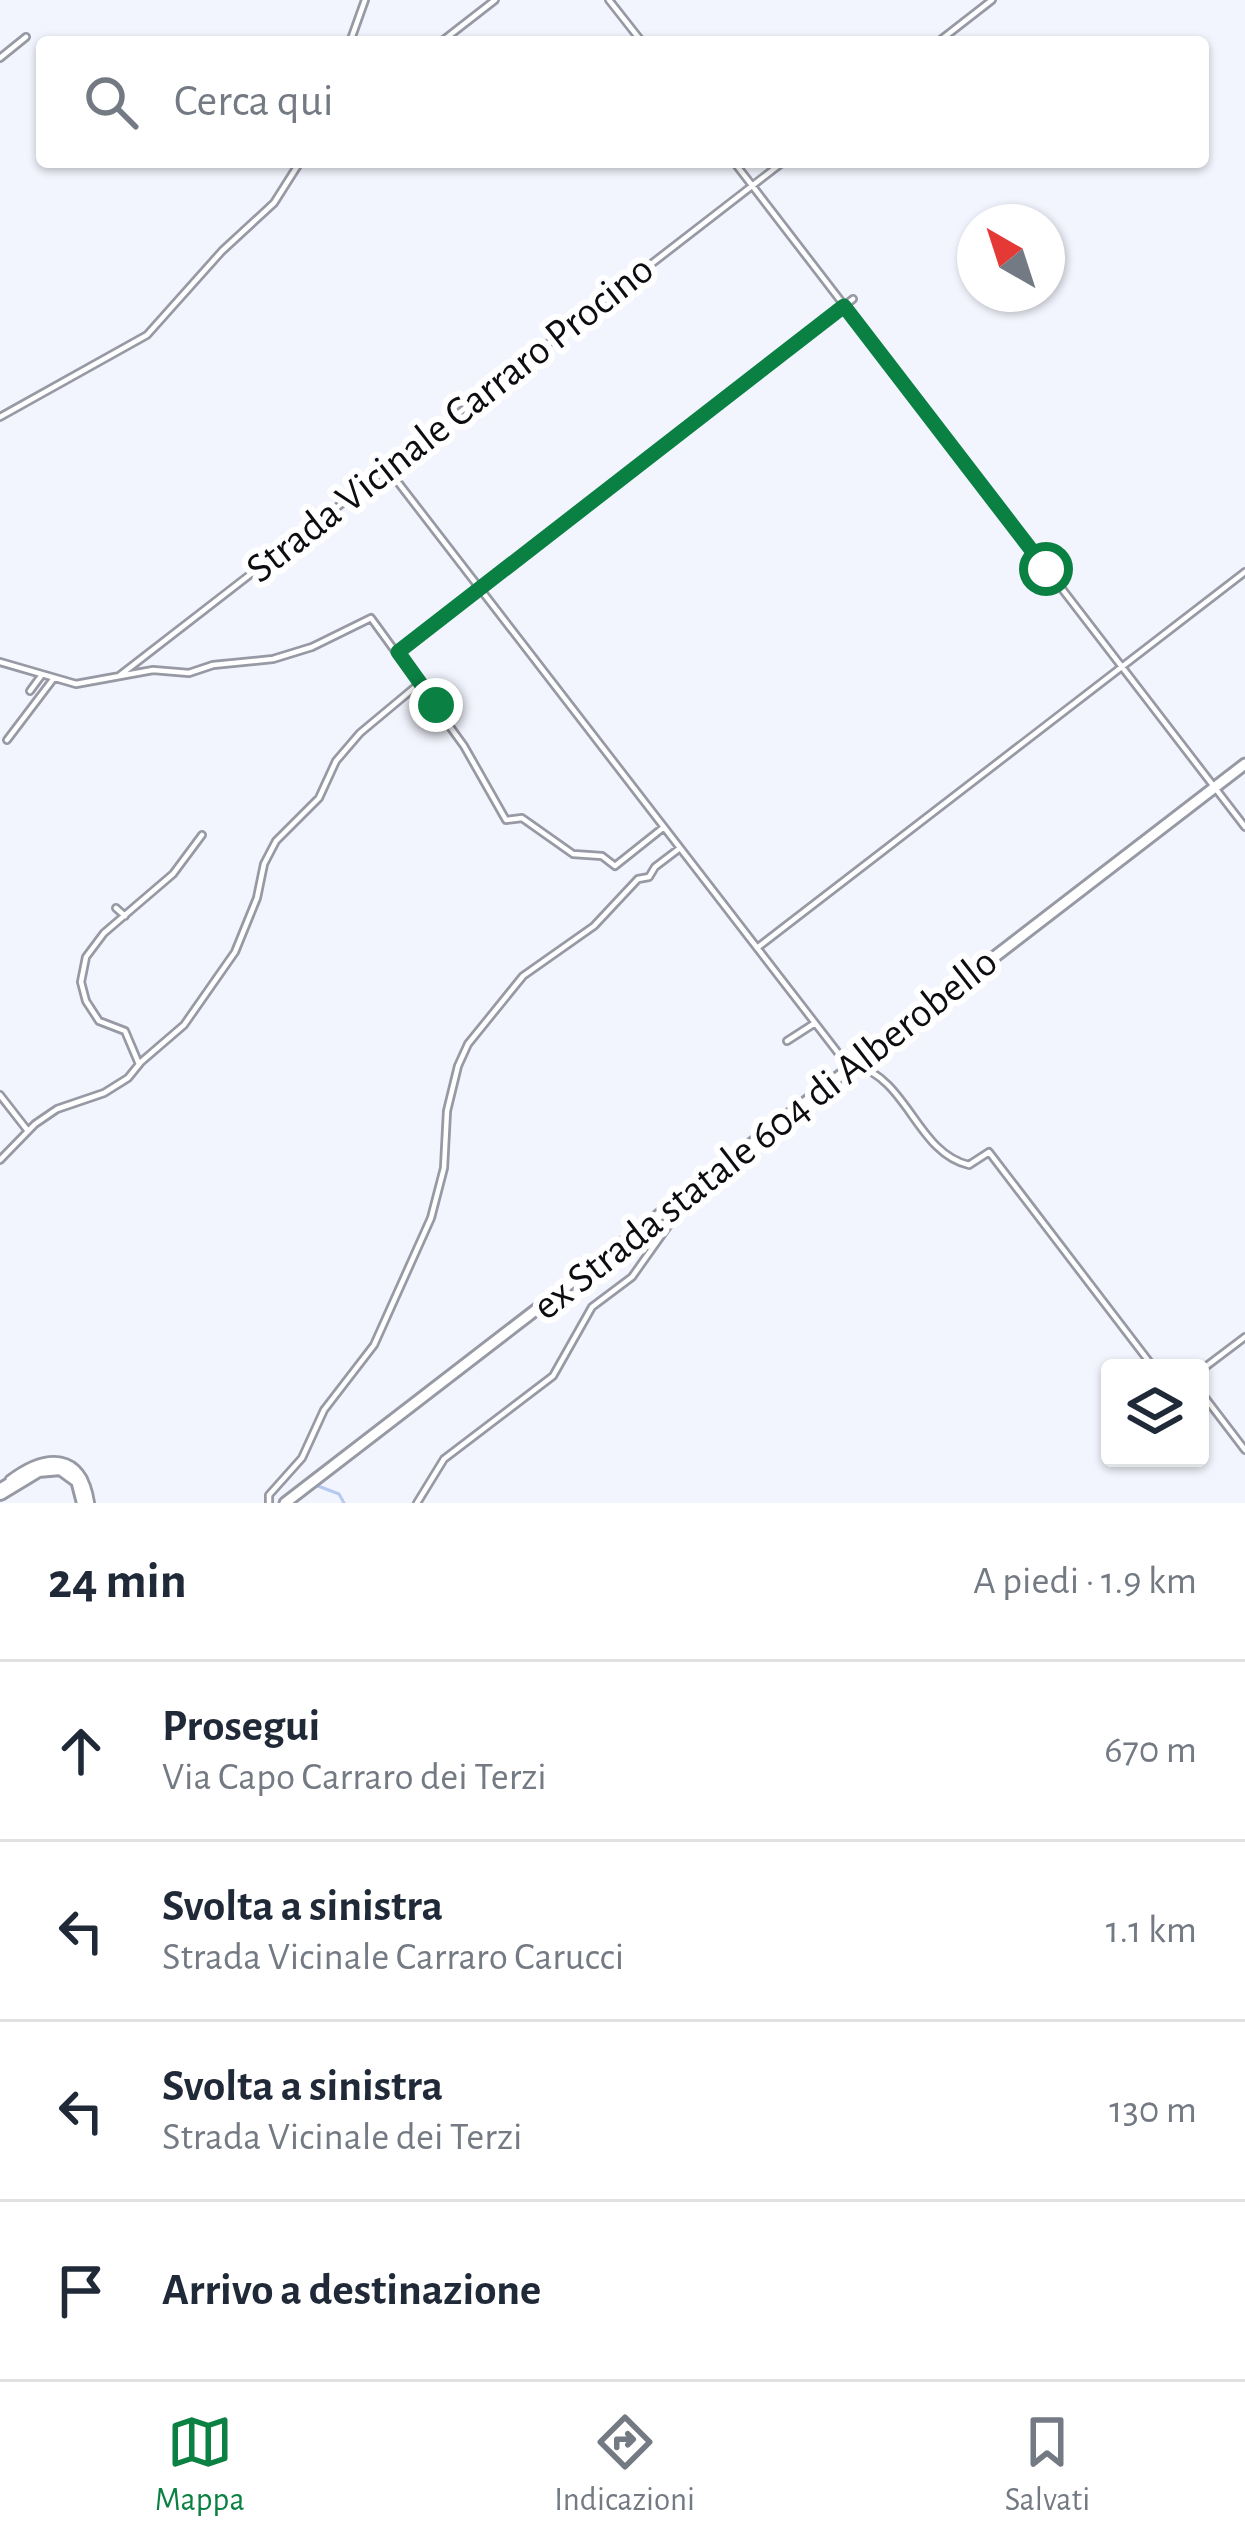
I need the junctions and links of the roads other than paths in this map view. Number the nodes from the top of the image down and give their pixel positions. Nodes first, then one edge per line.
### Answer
1 (365, 0) edge
2 (495, 0) edge
3 (609, 0) edge
4 (992, 0) edge
5 (352, 36) edge
6 (448, 36) edge
7 (637, 36) edge
8 (946, 36) edge
9 (26, 37) dead end
10 (0, 58) edge
11 (296, 168) edge
12 (738, 168) edge
13 (774, 168) edge
14 (752, 186) junction
15 (853, 299) dead end
16 (844, 306) junction
17 (0, 417) edge
18 (387, 468) junction
19 (1245, 572) edge
20 (480, 588) junction
21 (398, 652) junction
22 (0, 662) edge
23 (1122, 667) junction
24 (42, 675) junction
25 (118, 676) junction
26 (54, 678) junction
27 (420, 683) junction
28 (30, 691) dead end
29 (7, 740) dead end
30 (1245, 764) edge
31 (1215, 788) junction
32 (664, 827) junction
33 (1245, 827) edge
34 (202, 835) dead end
35 (680, 848) junction
36 (132, 896) dead end
37 (138, 905) junction
38 (116, 908) dead end
39 (125, 916) junction
40 (757, 948) junction
41 (815, 1024) junction
42 (787, 1041) dead end
43 (139, 1064) junction
44 (852, 1067) junction
45 (0, 1095) edge
46 (28, 1131) junction
47 (0, 1160) edge
48 (689, 1193) junction
49 (1245, 1337) edge
50 (1147, 1359) edge
51 (1209, 1364) edge
52 (1209, 1403) edge
53 (1245, 1450) edge
54 (0, 1495) edge
55 (88, 1503) edge
56 (268, 1503) edge
57 (285, 1503) edge
58 (417, 1503) edge

1 - 5 street
2 - 6 street
3 - 7 street
4 - 8 street
9 - 10 street
11 - 17 street
12 - 14 street
13 - 14 street, Strada Vicinale Carraro Procino
14 - 16 street
14 - 18 street, Strada Vicinale Carraro Procino
15 - 16 street
16 - 20 street
16 - 23 street
18 - 20 street
18 - 25 street, Strada Vicinale Carraro Procino
19 - 23 street
20 - 21 street
20 - 32 street
21 - 25 street
21 - 27 street
22 - 24 street
23 - 31 street
23 - 40 street
24 - 26 street
24 - 28 street
25 - 26 street
26 - 29 street
27 - 32 street
27 - 43 street
30 - 31 main road, ex Strada statale 604 di Alberobello
31 - 33 street
31 - 44 main road, ex Strada statale 604 di Alberobello
32 - 35 street
34 - 37 street
35 - 40 street
35 - 56 street
36 - 37 street
37 - 39 street
38 - 39 street
39 - 43 street
40 - 41 street
41 - 42 street
41 - 44 street
43 - 46 street
44 - 48 main road, ex Strada statale 604 di Alberobello
44 - 50 street
45 - 46 street
46 - 47 street
48 - 57 main road, ex Strada statale 604 di Alberobello
48 - 58 street
49 - 51 street
52 - 53 street
54 - 55 highway
54 - 55 street

